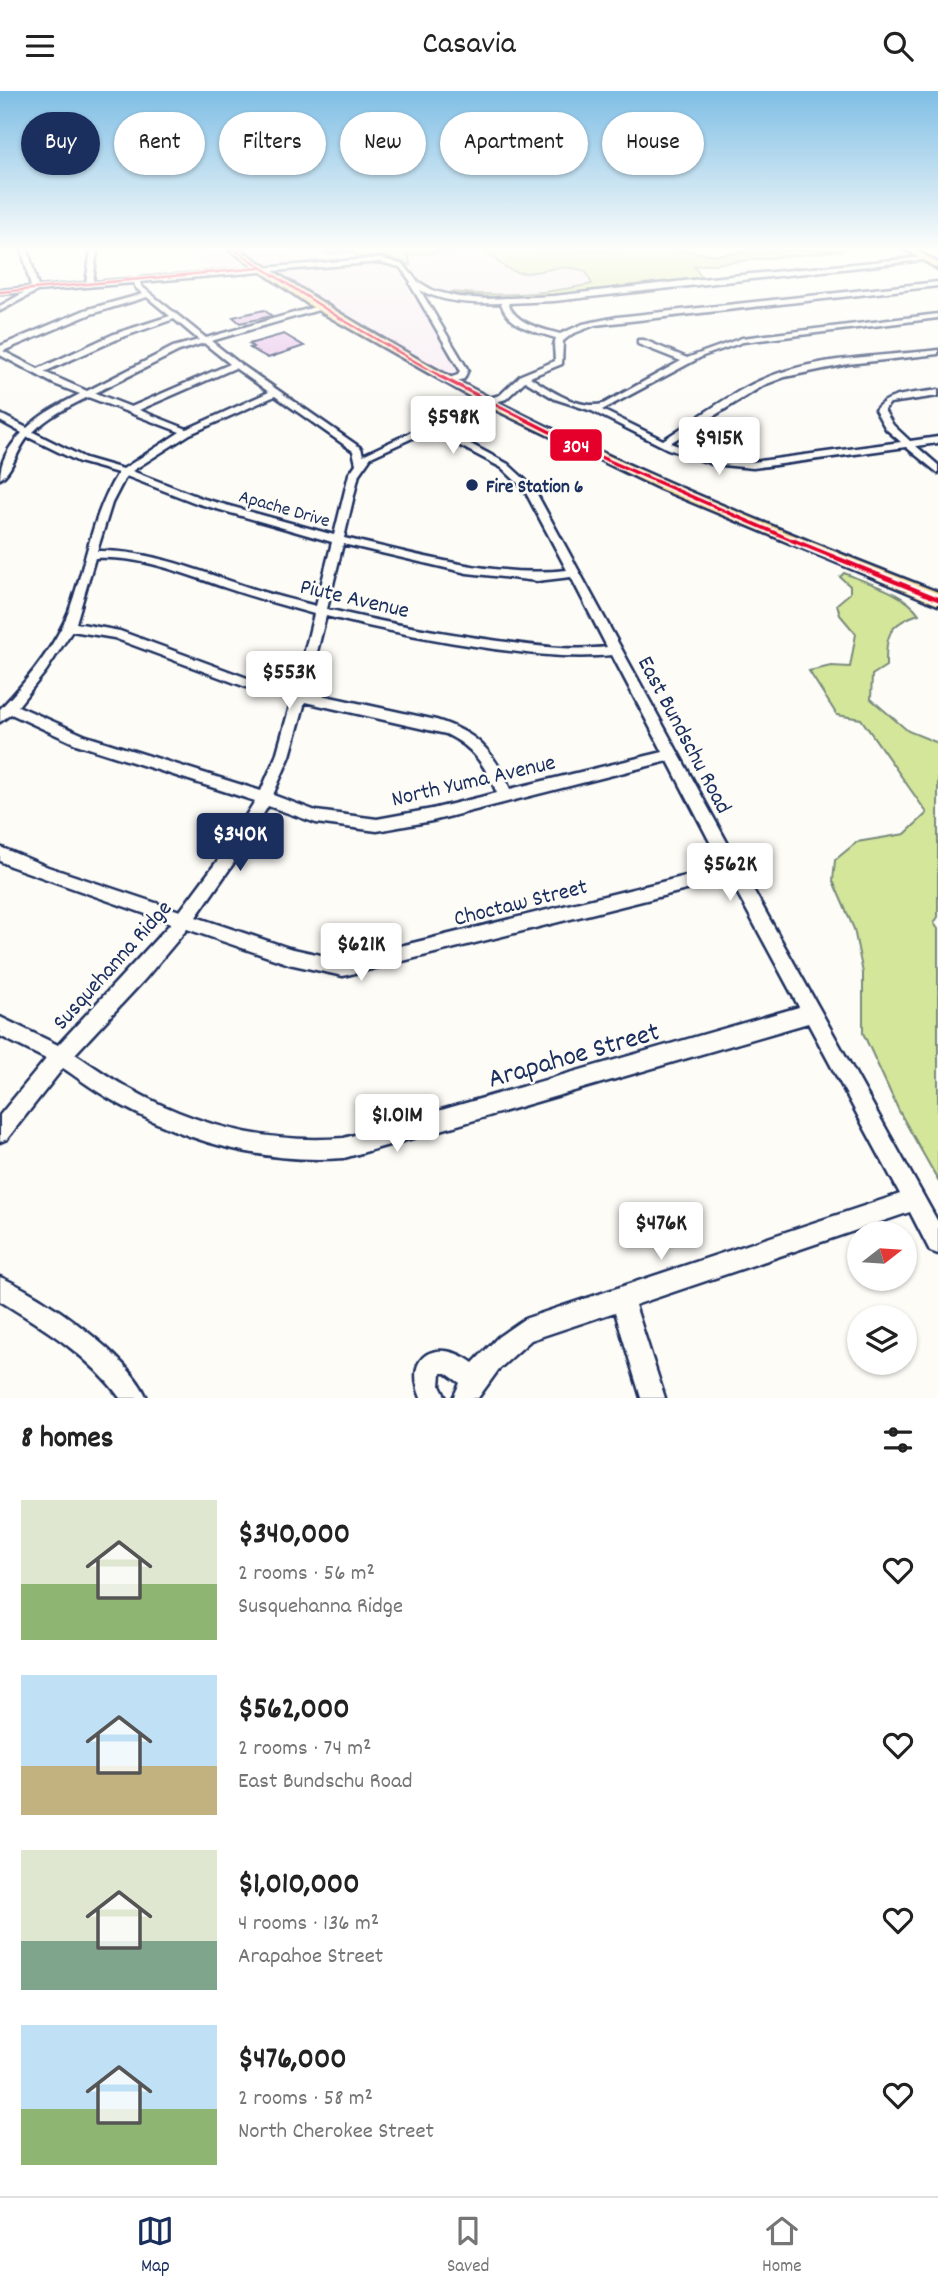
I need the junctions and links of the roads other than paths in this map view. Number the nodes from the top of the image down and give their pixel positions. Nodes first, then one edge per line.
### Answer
1 (88, 311) edge
2 (166, 311) edge
3 (305, 311) edge
4 (326, 311) edge
5 (429, 311) edge
6 (507, 311) edge
7 (691, 311) edge
8 (938, 316) edge
9 (173, 317) junction
10 (561, 337) junction
11 (202, 340) junction
12 (641, 342) dead end
13 (0, 350) edge
14 (938, 352) edge
15 (688, 361) junction
16 (236, 365) junction
17 (38, 372) junction
18 (524, 377) junction
19 (449, 381) junction
20 (274, 393) junction
21 (938, 393) edge
22 (86, 394) junction
23 (490, 403) junction
24 (594, 409) junction
25 (130, 411) junction
26 (0, 417) edge
27 (434, 428) junction
28 (187, 432) junction
29 (27, 433) junction
30 (938, 440) edge
31 (664, 443) junction
32 (907, 444) junction
33 (360, 463) junction
34 (938, 470) edge
35 (1, 471) edge
36 (124, 472) junction
37 (338, 540) junction
38 (91, 555) junction
39 (575, 573) junction
40 (938, 599) edge
41 (321, 610) junction
42 (69, 626) junction
43 (615, 650) junction
44 (299, 696) junction
45 (5, 713) edge
46 (671, 755) junction
47 (505, 795) junction
48 (264, 798) junction
49 (0, 854) edge
50 (734, 871) junction
51 (183, 921) junction
52 (811, 1013) junction
53 (0, 1026) edge
54 (59, 1055) junction
55 (0, 1132) edge
56 (914, 1199) junction
57 (938, 1243) edge
58 (0, 1288) edge
59 (622, 1298) junction
60 (470, 1389) edge
61 (135, 1398) edge
62 (434, 1398) edge
63 (653, 1398) edge

1 - 13 street
2 - 9 street
3 - 11 street
4 - 19 highway
5 - 19 street
6 - 10 street
7 - 10 street
8 - 15 street
9 - 11 street
9 - 17 street
10 - 18 street
11 - 16 street
11 - 22 street
12 - 15 street
13 - 17 street
14 - 31 street
15 - 24 street
16 - 20 street
16 - 25 street
17 - 22 street
18 - 23 street
18 - 24 street
19 - 23 highway
20 - 28 street
20 - 33 street
21 - 32 street
22 - 25 street
22 - 29 street
23 - 27 street
23 - 40 highway
24 - 31 street
25 - 28 street
26 - 29 street, Apache Drive
27 - 33 street
27 - 39 street, East Bundschu Road
28 - 36 street
29 - 35 street
29 - 36 street, Apache Drive
30 - 32 street
31 - 32 street
32 - 34 street
33 - 37 street, Susquehanna Ridge
36 - 37 street, Apache Drive
36 - 38 street
37 - 39 street, Apache Drive
37 - 41 street, Susquehanna Ridge
38 - 41 street, Piute Avenue
38 - 42 street
39 - 43 street, East Bundschu Road
41 - 43 street, Piute Avenue
41 - 44 street, Susquehanna Ridge
42 - 44 street
42 - 45 street
43 - 46 street, East Bundschu Road
44 - 47 street
44 - 48 street, Susquehanna Ridge
45 - 48 street, North Yuma Avenue
46 - 47 street, North Yuma Avenue
46 - 50 street, East Bundschu Road
47 - 48 street, North Yuma Avenue
48 - 51 street, Susquehanna Ridge
49 - 51 street, Choctaw Street
50 - 51 street, Choctaw Street
50 - 52 street, East Bundschu Road
51 - 54 street, Susquehanna Ridge
52 - 54 street, Arapahoe Street
52 - 56 street, East Bundschu Road
53 - 54 street, Arapahoe Street
54 - 55 street, Susquehanna Ridge
56 - 57 street, East Bundschu Road
56 - 59 street
58 - 61 street
59 - 60 street
59 - 63 street
60 - 62 street

